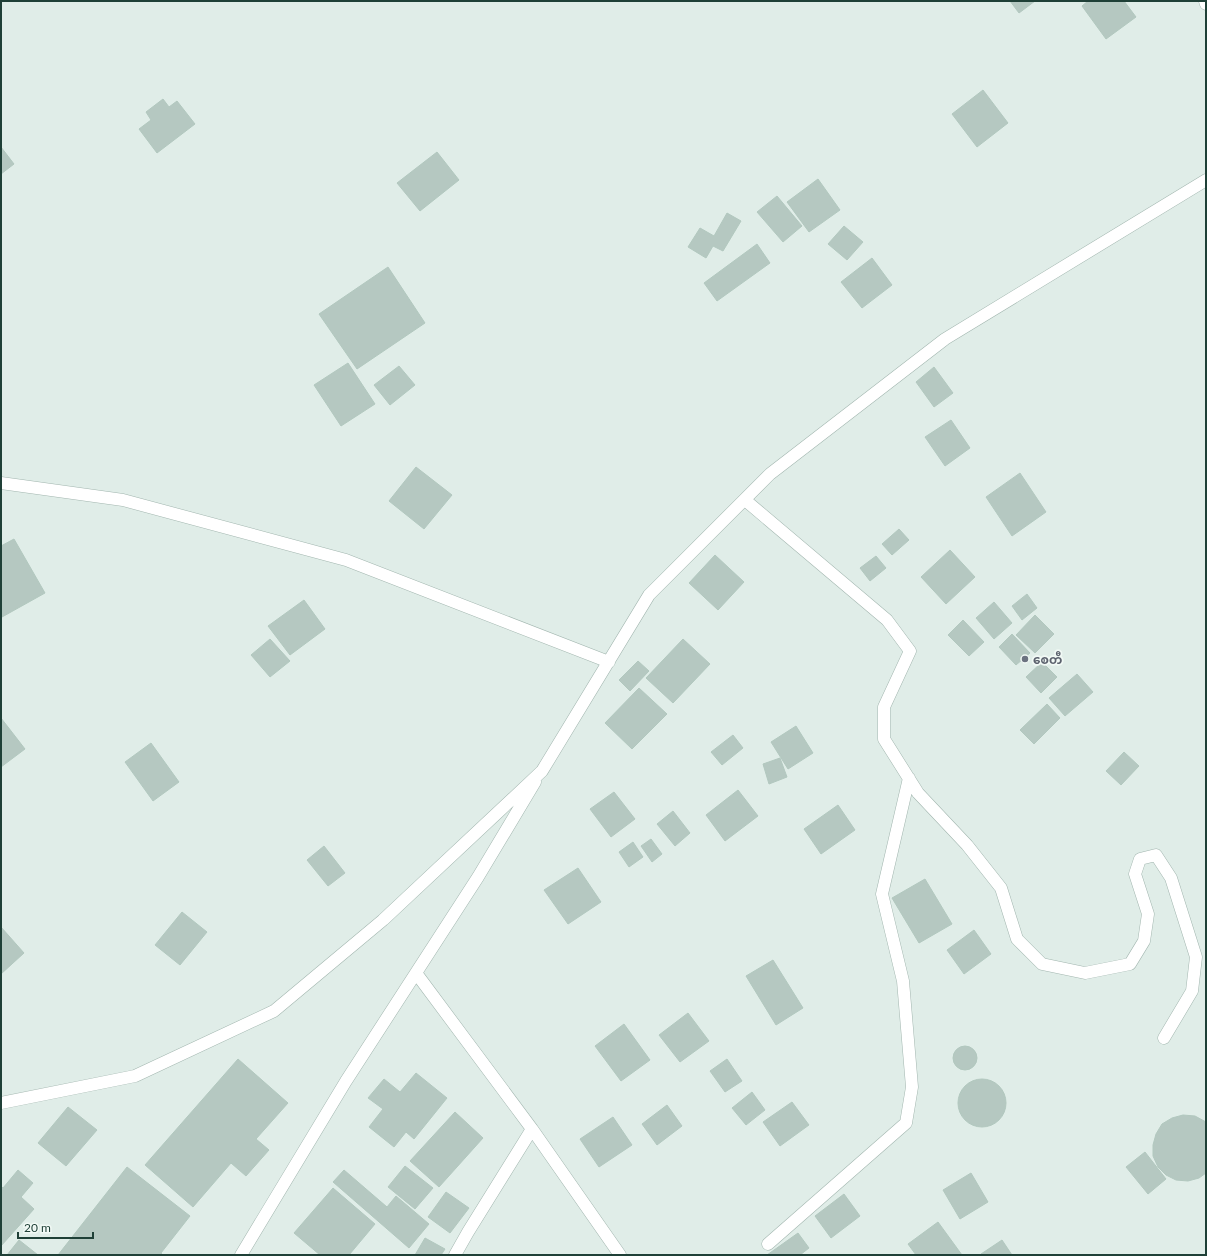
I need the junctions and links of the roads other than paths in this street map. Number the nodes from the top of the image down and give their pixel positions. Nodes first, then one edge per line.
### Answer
1 (1205, 1) edge
2 (1206, 4) edge
3 (1206, 180) edge
4 (1, 483) edge
5 (745, 500) junction
6 (609, 662) junction
7 (542, 771) junction
8 (909, 778) junction
9 (416, 973) junction
10 (1164, 1038) dead end
11 (1, 1103) edge
12 (532, 1129) junction
13 (768, 1244) dead end
14 (241, 1255) edge
15 (455, 1255) edge
16 (620, 1255) edge

1 - 2 street
3 - 5 street
4 - 6 street
5 - 6 street
5 - 8 street
6 - 7 street
7 - 9 street
7 - 11 street
8 - 10 street
8 - 13 street
9 - 12 street
9 - 14 street
12 - 15 street
12 - 16 street

